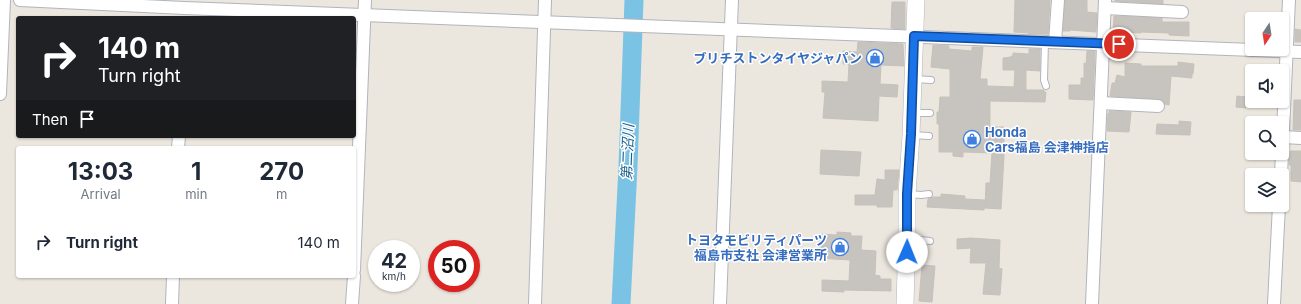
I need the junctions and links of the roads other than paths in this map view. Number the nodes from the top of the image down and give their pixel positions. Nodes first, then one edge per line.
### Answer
1 (4, 0) edge
2 (20, 0) edge
3 (365, 0) edge
4 (545, 0) edge
5 (732, 0) edge
6 (916, 0) edge
7 (1058, 0) edge
8 (1289, 0) edge
9 (1105, 4) edge
10 (184, 9) edge
11 (1182, 12) dead end
12 (1289, 12) edge
13 (364, 15) junction
14 (544, 21) junction
15 (731, 29) junction
16 (920, 36) junction
17 (1050, 42) junction
18 (1104, 44) junction
19 (1245, 49) edge
20 (1289, 51) edge
21 (1301, 52) edge
22 (1287, 56) edge
23 (1046, 86) dead end
24 (0, 94) edge
25 (1101, 102) junction
26 (1158, 106) dead end
27 (1284, 116) edge
28 (917, 135) junction
29 (930, 136) dead end
30 (1289, 138) edge
31 (1301, 138) edge
32 (914, 194) junction
33 (929, 194) dead end
34 (1279, 212) edge
35 (356, 219) edge
36 (914, 239) junction
37 (930, 241) dead end
38 (173, 278) edge
39 (354, 278) edge
40 (172, 304) edge
41 (352, 304) edge
42 (535, 304) edge
43 (720, 304) edge
44 (905, 304) edge
45 (1092, 304) edge
46 (1274, 304) edge

1 - 24 street
2 - 10 street
3 - 13 street
4 - 14 street
5 - 15 street
6 - 16 main road
7 - 17 street
8 - 12 street
9 - 11 street
9 - 18 street
10 - 13 street
13 - 14 street
13 - 35 street
14 - 15 street
14 - 42 street
15 - 16 street
15 - 43 street
16 - 17 street
16 - 28 main road
17 - 18 street
17 - 23 lane
18 - 19 street
18 - 25 street
20 - 21 street
22 - 27 street
25 - 26 street
25 - 45 street
28 - 29 lane
28 - 32 main road
30 - 31 street
32 - 33 lane
32 - 36 main road
34 - 46 street
36 - 37 lane
36 - 44 main road
38 - 40 street
39 - 41 street

